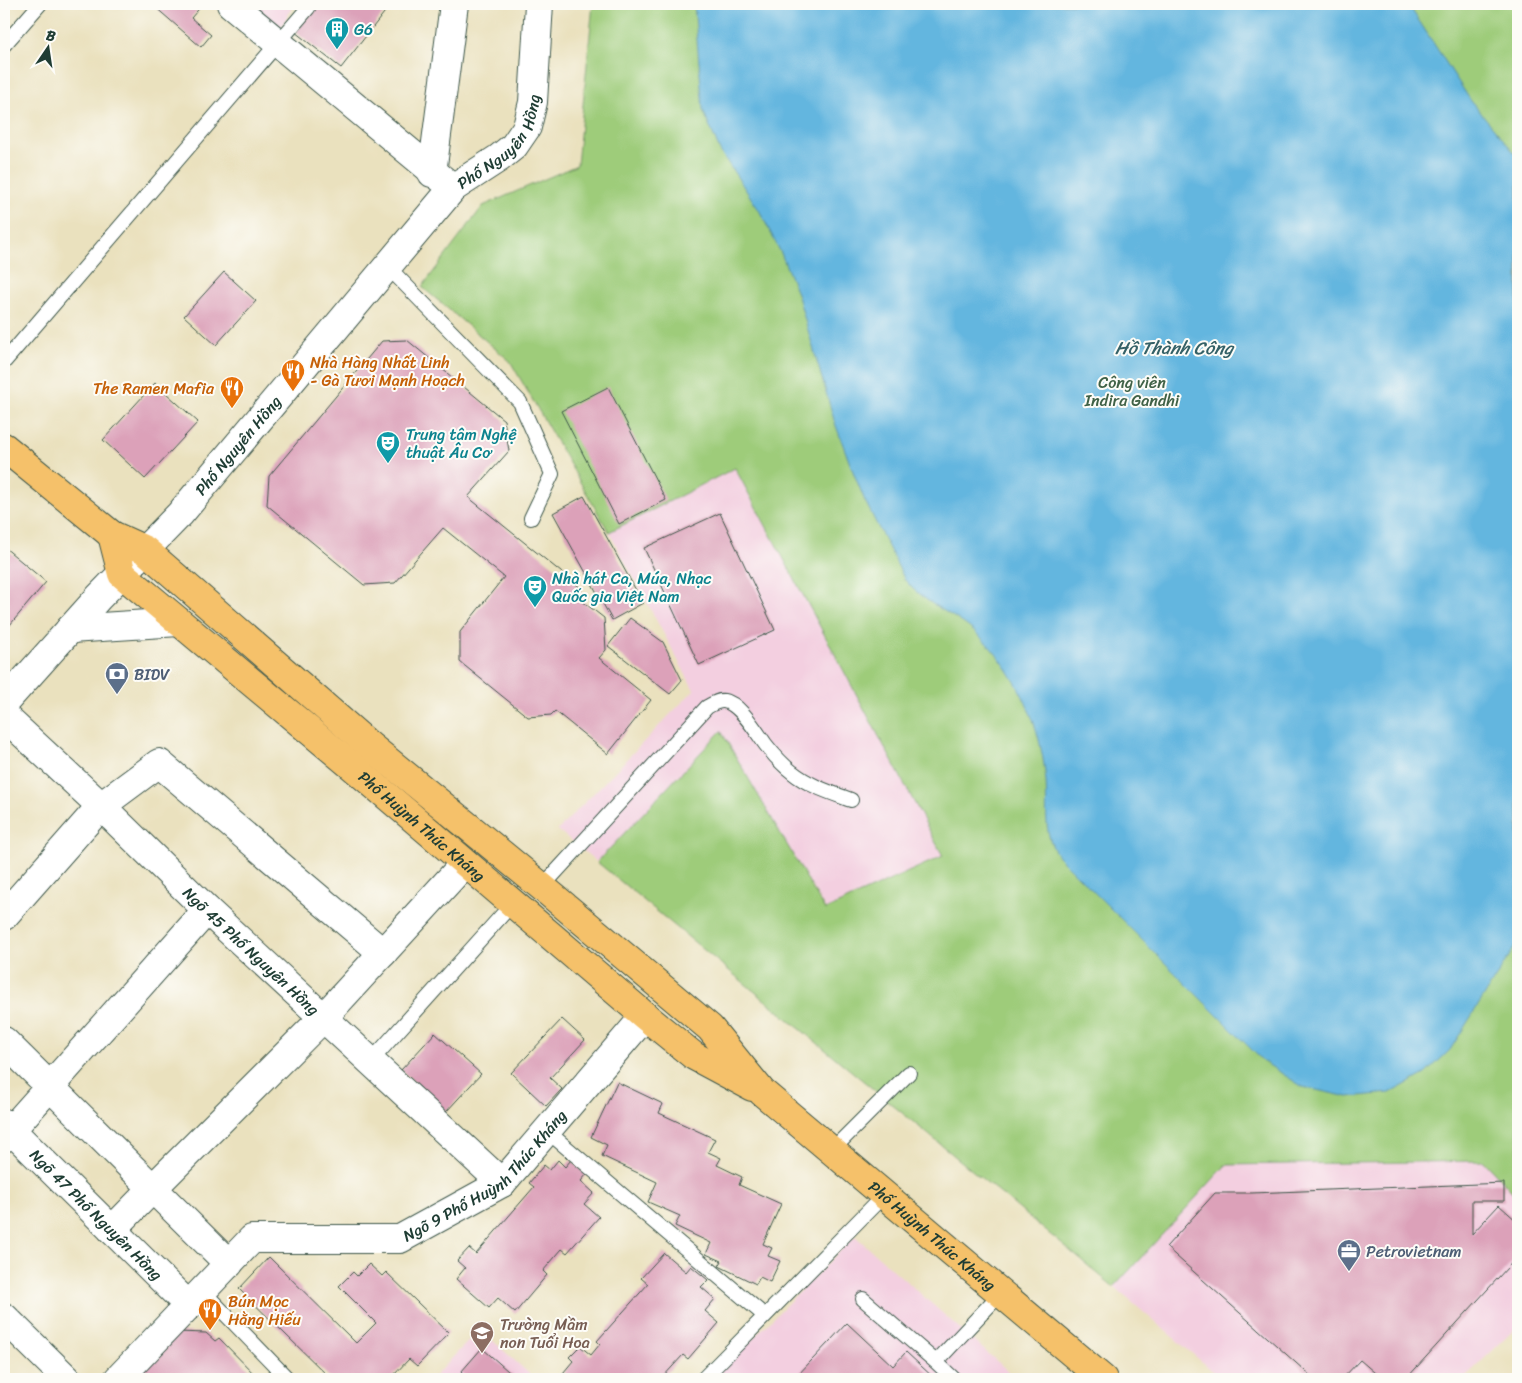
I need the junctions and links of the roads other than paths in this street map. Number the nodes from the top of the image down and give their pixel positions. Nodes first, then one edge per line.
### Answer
1 (40, 4) edge
2 (231, 4) edge
3 (310, 4) edge
4 (454, 4) edge
5 (539, 4) edge
6 (277, 42) junction
7 (4, 45) edge
8 (442, 180) junction
9 (388, 266) junction
10 (4, 362) edge
11 (4, 447) edge
12 (530, 518) dead end
13 (112, 535) junction
14 (145, 550) junction
15 (122, 574) junction
16 (179, 622) junction
17 (70, 629) junction
18 (4, 703) edge
19 (4, 716) edge
20 (851, 800) dead end
21 (101, 806) junction
22 (465, 863) junction
23 (542, 887) junction
24 (512, 904) junction
25 (207, 910) junction
26 (4, 916) edge
27 (383, 953) junction
28 (645, 1016) junction
29 (323, 1018) junction
30 (4, 1041) edge
31 (370, 1062) junction
32 (909, 1073) dead end
33 (51, 1087) junction
34 (762, 1092) junction
35 (6, 1130) edge
36 (547, 1131) junction
37 (831, 1152) junction
38 (502, 1183) junction
39 (153, 1188) junction
40 (884, 1195) junction
41 (112, 1230) junction
42 (230, 1264) junction
43 (1001, 1292) junction
44 (196, 1298) junction
45 (863, 1299) dead end
46 (4, 1316) edge
47 (765, 1316) junction
48 (936, 1362) junction
49 (67, 1379) edge
50 (118, 1379) edge
51 (288, 1379) edge
52 (703, 1379) edge
53 (954, 1379) edge
54 (1102, 1379) edge

1 - 7 lane
2 - 6 street
3 - 6 lane
4 - 8 street, Phố Nguyên Hồng
5 - 8 street, Phố Nguyên Hồng
6 - 8 street
6 - 10 lane
8 - 9 street, Phố Nguyên Hồng
9 - 12 lane
9 - 14 street, Phố Nguyên Hồng
11 - 13 main road, Phố Huỳnh Thúc Kháng
13 - 14 main road, Phố Huỳnh Thúc Kháng
13 - 15 main road
14 - 15 street, Phố Nguyên Hồng
14 - 23 main road, Phố Huỳnh Thúc Kháng
15 - 16 main road, Phố Huỳnh Thúc Kháng
15 - 17 street, Phố Nguyên Hồng
16 - 17 street
16 - 22 main road, Phố Huỳnh Thúc Kháng
17 - 18 street, Phố Nguyên Hồng
19 - 21 street, Ngõ 45 Phố Nguyên Hồng
20 - 23 lane
21 - 25 street, Ngõ 45 Phố Nguyên Hồng
21 - 26 street
21 - 27 street
22 - 24 main road, Phố Huỳnh Thúc Kháng
22 - 27 street
23 - 34 main road, Phố Huỳnh Thúc Kháng
24 - 28 main road, Phố Huỳnh Thúc Kháng
24 - 31 lane
25 - 29 street, Ngõ 45 Phố Nguyên Hồng
25 - 33 street
27 - 29 street
28 - 34 main road, Phố Huỳnh Thúc Kháng
28 - 36 street, Ngõ 9 Phố Huỳnh Thúc Kháng
29 - 31 street, Ngõ 45 Phố Nguyên Hồng
29 - 39 street
30 - 33 street
31 - 38 street, Ngõ 45 Phố Nguyên Hồng
32 - 37 lane
33 - 35 street
33 - 39 street
34 - 37 main road, Phố Huỳnh Thúc Kháng
35 - 41 street, Ngõ 47 Phố Nguyên Hồng
36 - 38 street, Ngõ 9 Phố Huỳnh Thúc Kháng
36 - 47 lane
37 - 40 main road, Phố Huỳnh Thúc Kháng
38 - 42 street, Ngõ 9 Phố Huỳnh Thúc Kháng
39 - 41 street
39 - 42 street
40 - 43 main road, Phố Huỳnh Thúc Kháng
40 - 47 lane
41 - 44 street, Ngõ 47 Phố Nguyên Hồng
42 - 44 street, Ngõ 9 Phố Huỳnh Thúc Kháng
43 - 48 lane
43 - 54 main road, Phố Huỳnh Thúc Kháng
44 - 50 street, Ngõ 9 Phố Huỳnh Thúc Kháng
44 - 51 lane
45 - 48 lane
46 - 49 street
47 - 52 lane
48 - 53 lane

